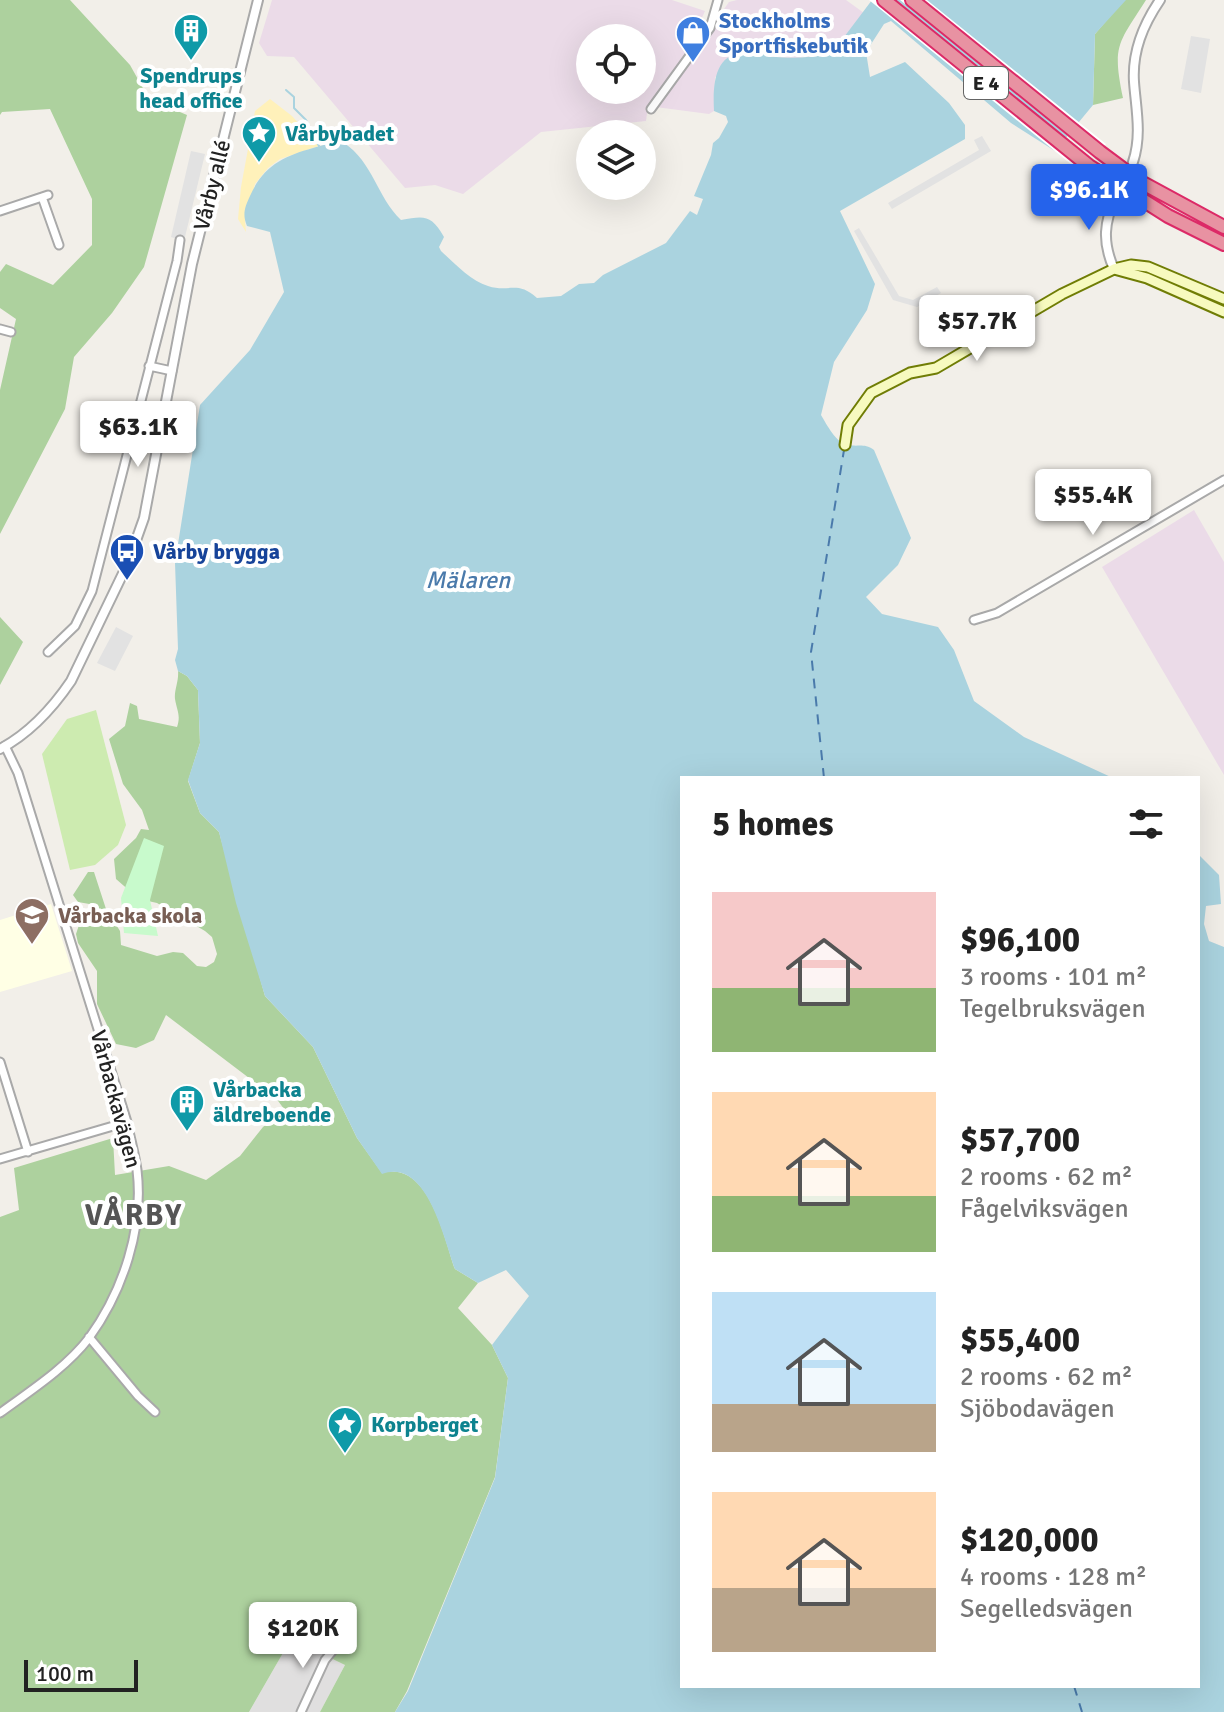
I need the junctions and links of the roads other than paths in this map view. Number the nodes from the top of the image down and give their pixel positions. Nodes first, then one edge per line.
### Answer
1 (258, 0) edge
2 (718, 0) edge
3 (884, 0) edge
4 (912, 0) edge
5 (1160, 0) edge
6 (651, 109) dead end
7 (1133, 162) dead end
8 (1116, 196) dead end
9 (0, 211) edge
10 (1224, 227) edge
11 (180, 240) dead end
12 (1224, 244) edge
13 (59, 245) dead end
14 (1114, 269) junction
15 (1224, 299) edge
16 (1224, 312) edge
17 (0, 329) edge
18 (11, 332) dead end
19 (149, 366) junction
20 (172, 371) junction
21 (845, 445) dead end
22 (1224, 480) edge
23 (92, 591) junction
24 (111, 600) junction
25 (974, 620) dead end
26 (48, 652) dead end
27 (3, 748) edge
28 (0, 1062) edge
29 (127, 1122) junction
30 (28, 1152) junction
31 (0, 1159) edge
32 (89, 1337) junction
33 (155, 1412) dead end
34 (0, 1413) edge
35 (335, 1648) dead end
36 (301, 1712) edge

1 - 20 street, Vårby allé
2 - 6 street
3 - 12 highway, E 4
4 - 10 highway, E 4
5 - 7 street
8 - 14 street
9 - 13 street
11 - 19 street
14 - 15 main road
14 - 16 main road
14 - 21 main road
17 - 18 street
19 - 20 street
19 - 23 street
20 - 24 street, Vårby allé
22 - 25 street
23 - 24 street
23 - 26 street
24 - 27 street, Vårby allé
27 - 29 street, Vårbackavägen
28 - 30 street
29 - 30 street
29 - 32 street, Vårbackavägen
30 - 31 street
32 - 33 street
32 - 34 street, Vårbackavägen
35 - 36 street

